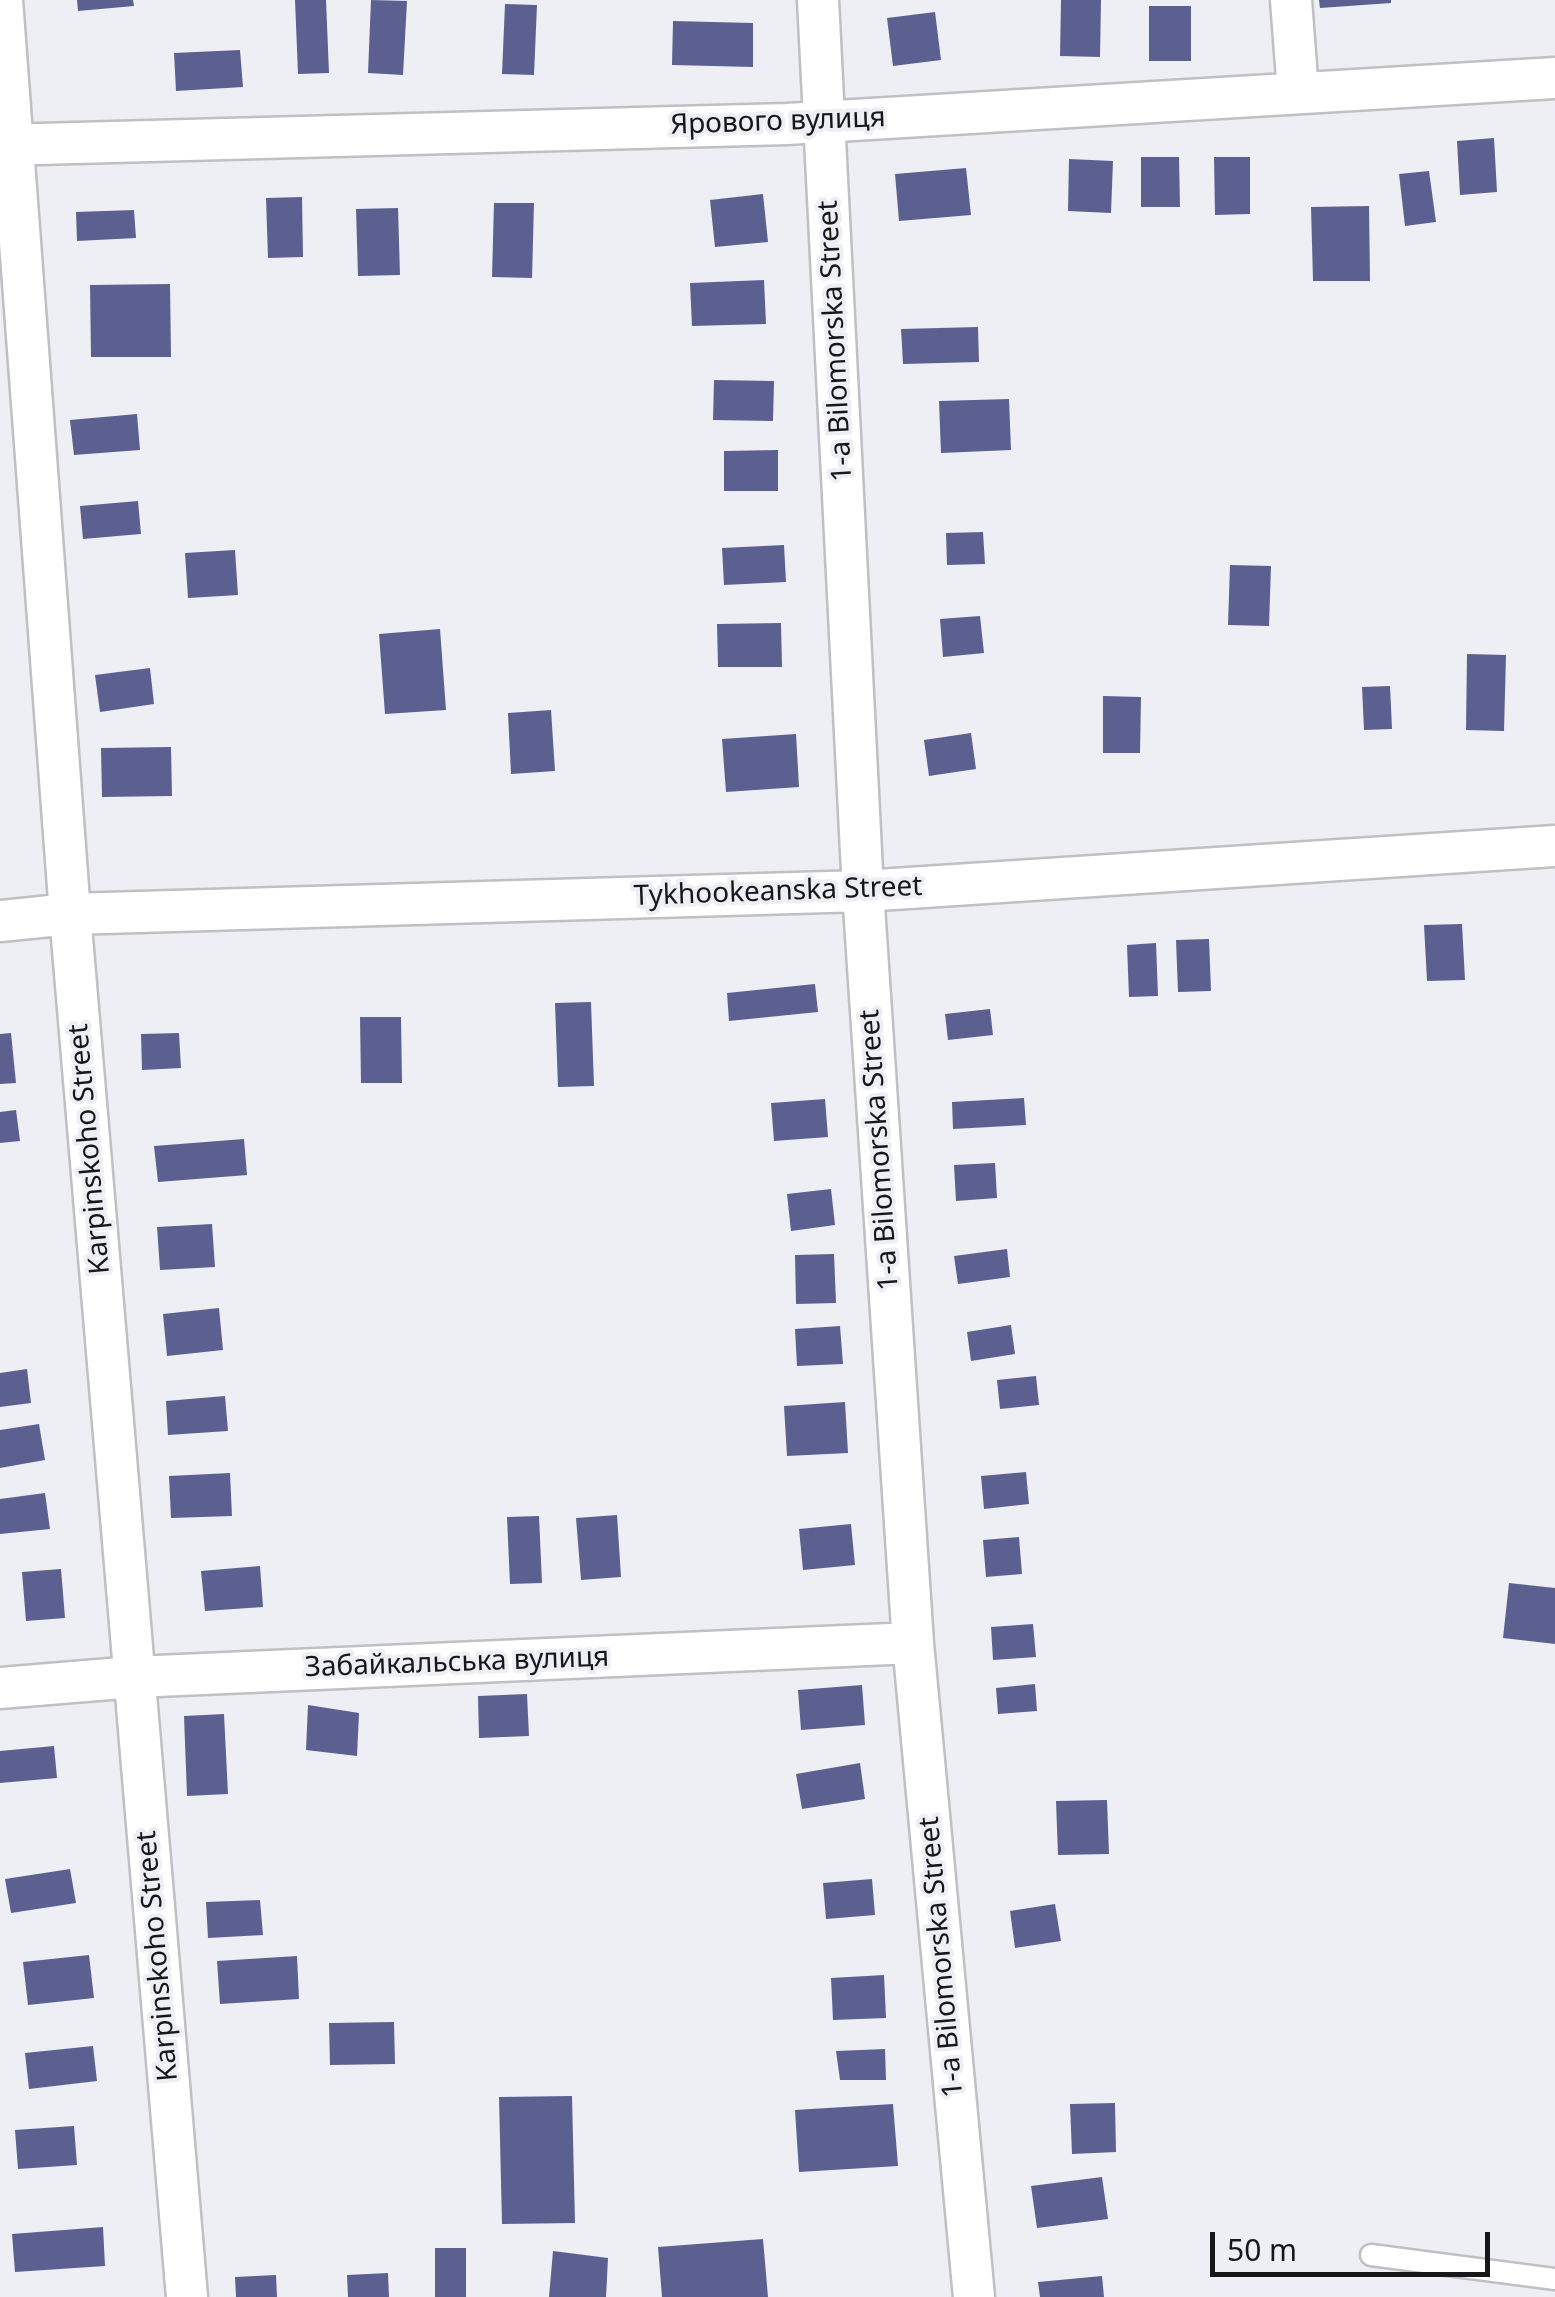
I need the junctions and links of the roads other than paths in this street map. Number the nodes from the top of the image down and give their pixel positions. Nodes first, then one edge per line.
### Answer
1 (2, 0) edge
2 (818, 0) edge
3 (1291, 0) edge
4 (1555, 78) edge
5 (1298, 92) junction
6 (826, 121) junction
7 (5, 144) edge
8 (1555, 846) edge
9 (863, 891) junction
10 (70, 914) junction
11 (0, 921) edge
12 (914, 1643) junction
13 (134, 1677) junction
14 (0, 1688) edge
15 (1371, 2255) dead end
16 (1555, 2279) edge
17 (186, 2297) edge
18 (974, 2297) edge

1 - 7 street, Karpinskoho Street
2 - 6 street, 1-a Bilomorska Street
3 - 5 street
4 - 5 street, Ярового вулиця
5 - 6 street, Ярового вулиця
6 - 7 street, Ярового вулиця
6 - 9 street, 1-a Bilomorska Street
7 - 10 street, Karpinskoho Street
8 - 9 street, Tykhookeanska Street
9 - 10 street, Tykhookeanska Street
9 - 12 street, 1-a Bilomorska Street
10 - 11 street, Tykhookeanska Street
10 - 13 street, Karpinskoho Street
12 - 13 street, Забайкальська вулиця
12 - 18 street, 1-a Bilomorska Street
13 - 14 street, Забайкальська вулиця
13 - 17 street, Karpinskoho Street
15 - 16 lane

